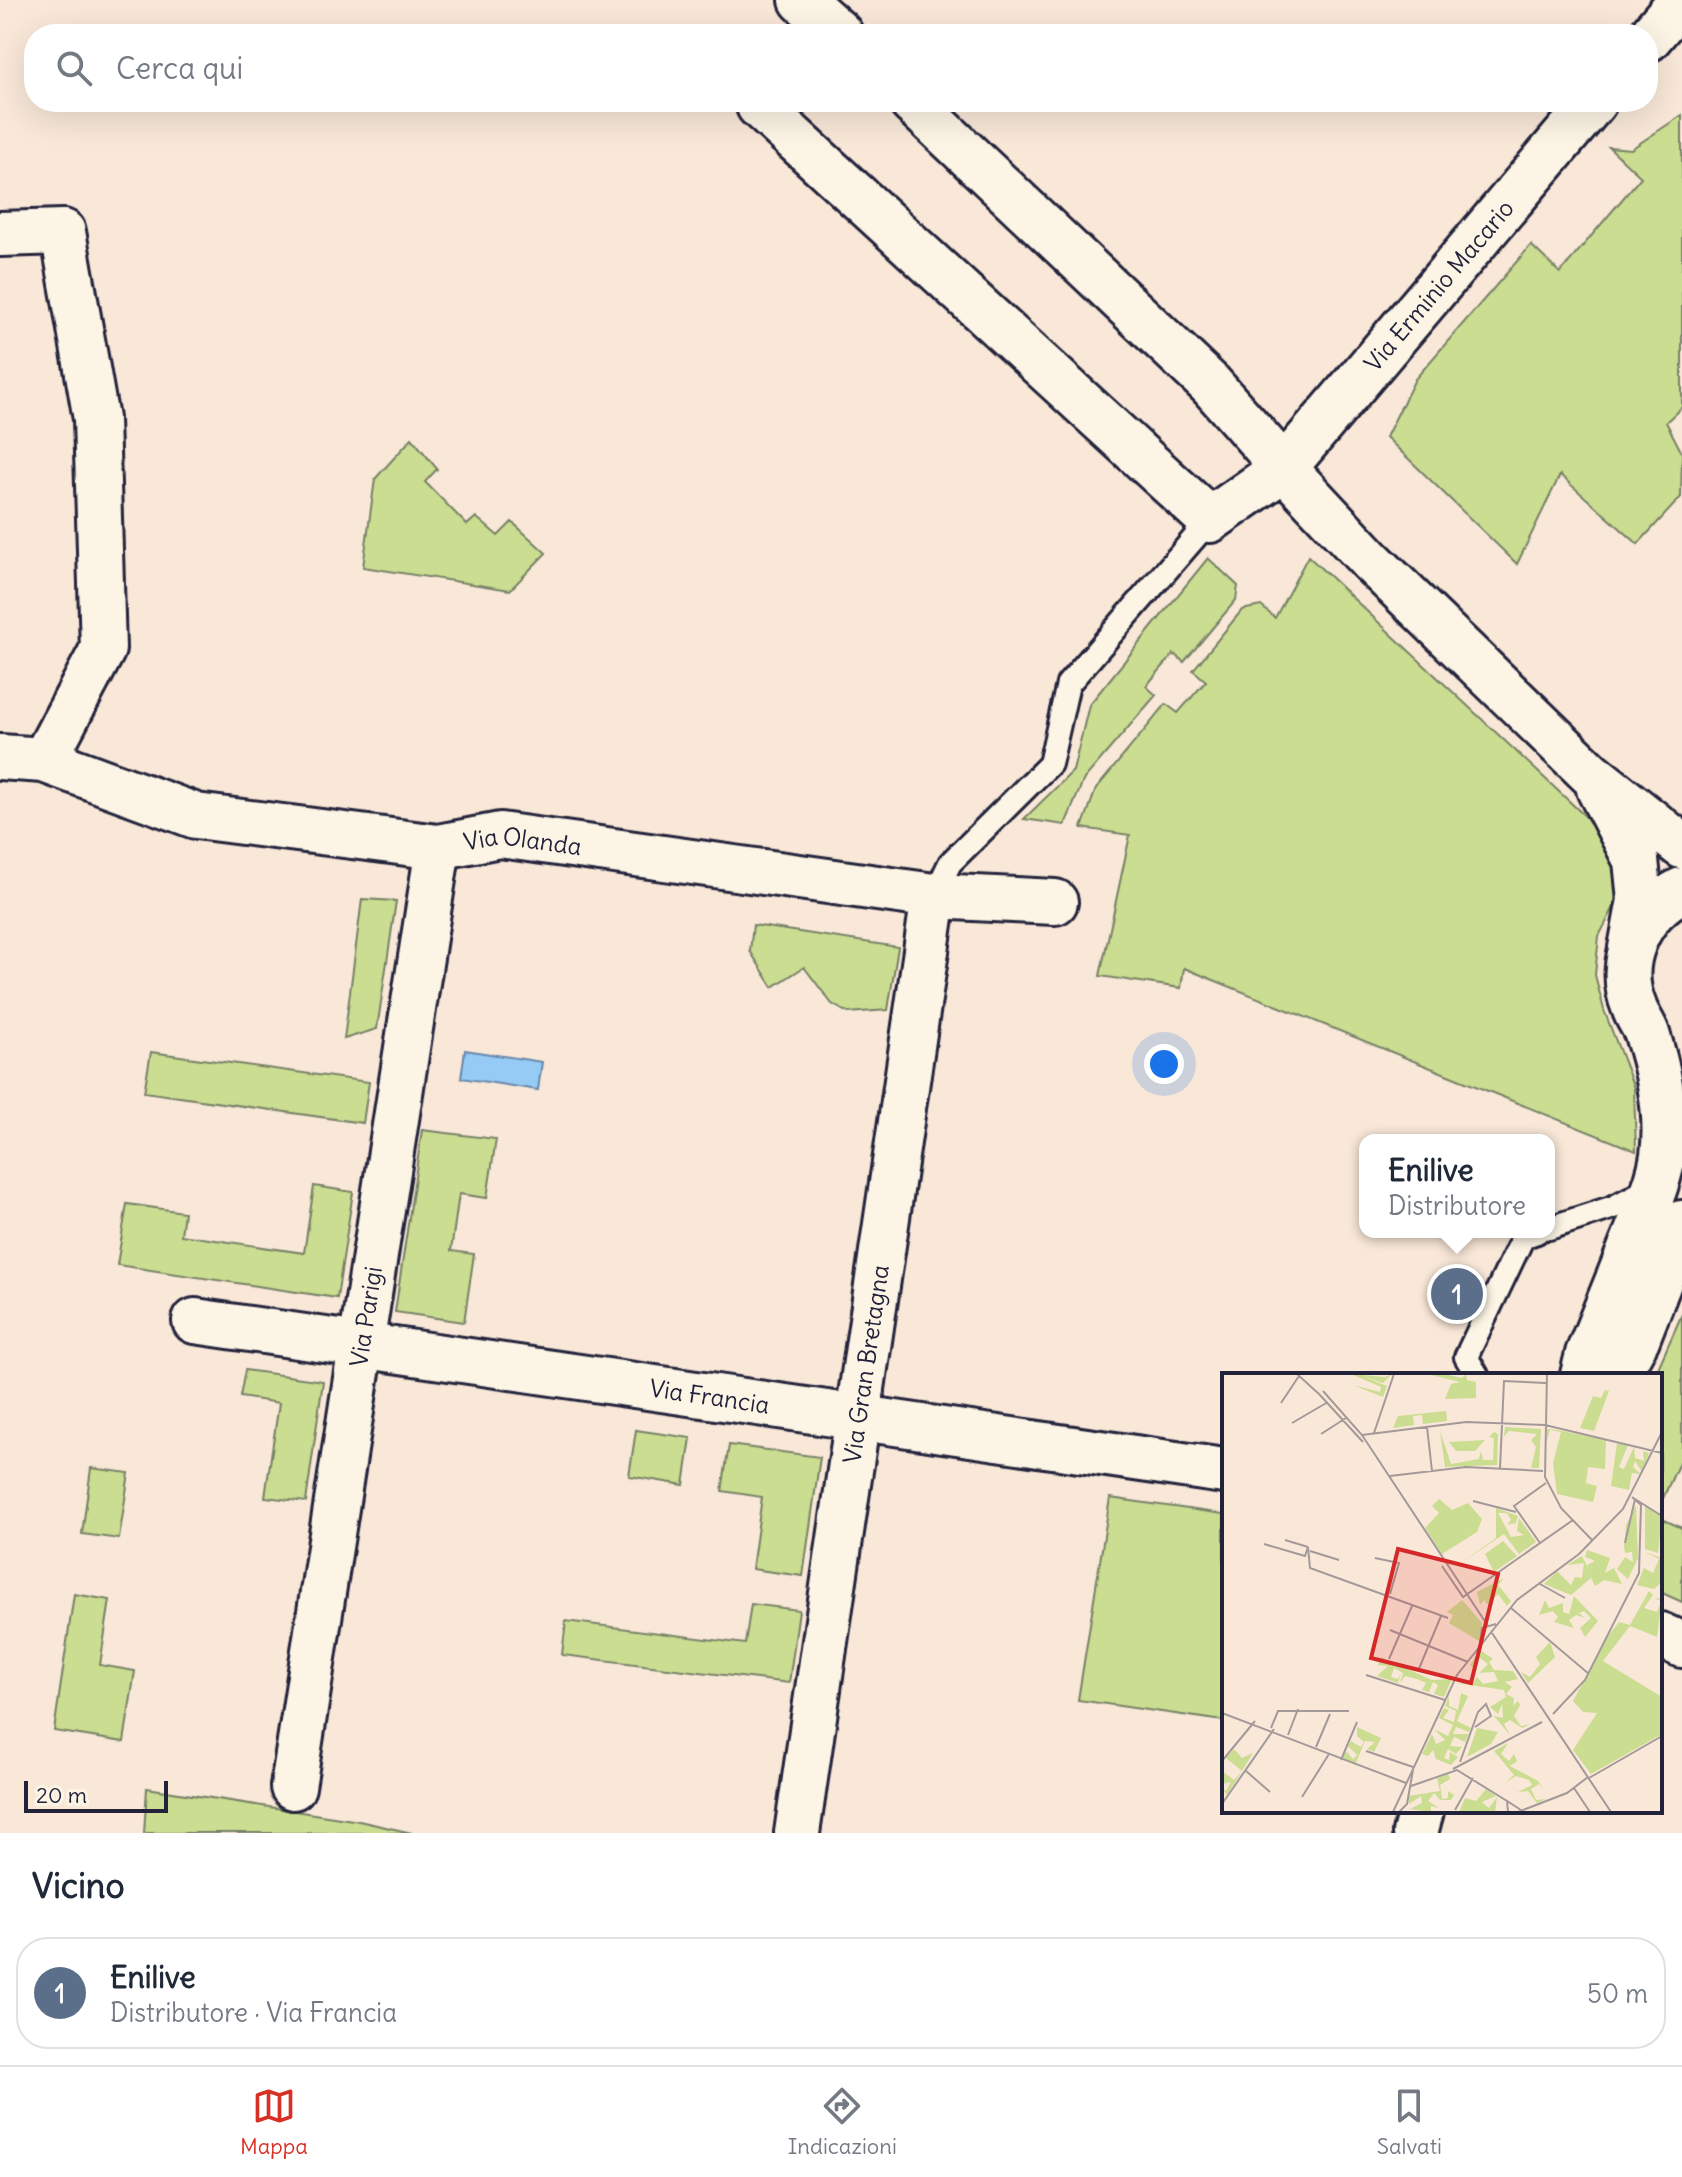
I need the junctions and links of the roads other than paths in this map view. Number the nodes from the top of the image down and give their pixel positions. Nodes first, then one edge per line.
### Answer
1 (802, 0) edge
2 (1681, 0) edge
3 (829, 24) edge
4 (1658, 27) edge
5 (766, 112) edge
6 (923, 112) edge
7 (1586, 112) edge
8 (0, 234) edge
9 (1284, 468) junction
10 (1210, 520) junction
11 (0, 757) edge
12 (44, 760) junction
13 (1590, 773) junction
14 (1682, 846) edge
15 (438, 847) junction
16 (1682, 890) edge
17 (934, 896) junction
18 (1055, 902) dead end
19 (1631, 948) junction
20 (1646, 1032) junction
21 (1682, 1059) edge
22 (1656, 1185) junction
23 (1682, 1223) edge
24 (1555, 1226) edge
25 (1523, 1238) edge
26 (195, 1321) dead end
27 (359, 1345) junction
28 (1476, 1373) edge
29 (1583, 1373) edge
30 (1618, 1373) edge
31 (859, 1418) junction
32 (1222, 1471) edge
33 (1662, 1636) edge
34 (1682, 1645) edge
35 (293, 1787) dead end
36 (1420, 1813) edge
37 (797, 1833) edge
38 (1415, 1833) edge

1 - 3 street
2 - 4 street
5 - 10 street
6 - 9 street
7 - 9 street, Via Erminio Macario
8 - 12 street
9 - 10 street, Via Erminio Macario
9 - 13 street
10 - 17 lane
11 - 12 street, Via Olanda
12 - 15 street, Via Olanda
13 - 14 street
13 - 19 street
15 - 17 street, Via Olanda
15 - 27 street, Via Parigi
16 - 19 street
17 - 18 street, Via Olanda
17 - 31 street, Via Gran Bretagna
19 - 20 street
20 - 21 street
20 - 22 street
22 - 24 lane
22 - 29 street
23 - 30 street
25 - 28 lane
26 - 27 street, Via Francia
27 - 31 street, Via Francia
27 - 35 street, Via Parigi
31 - 32 street, Via Francia
31 - 37 street, Via Gran Bretagna
33 - 34 street
36 - 38 street

